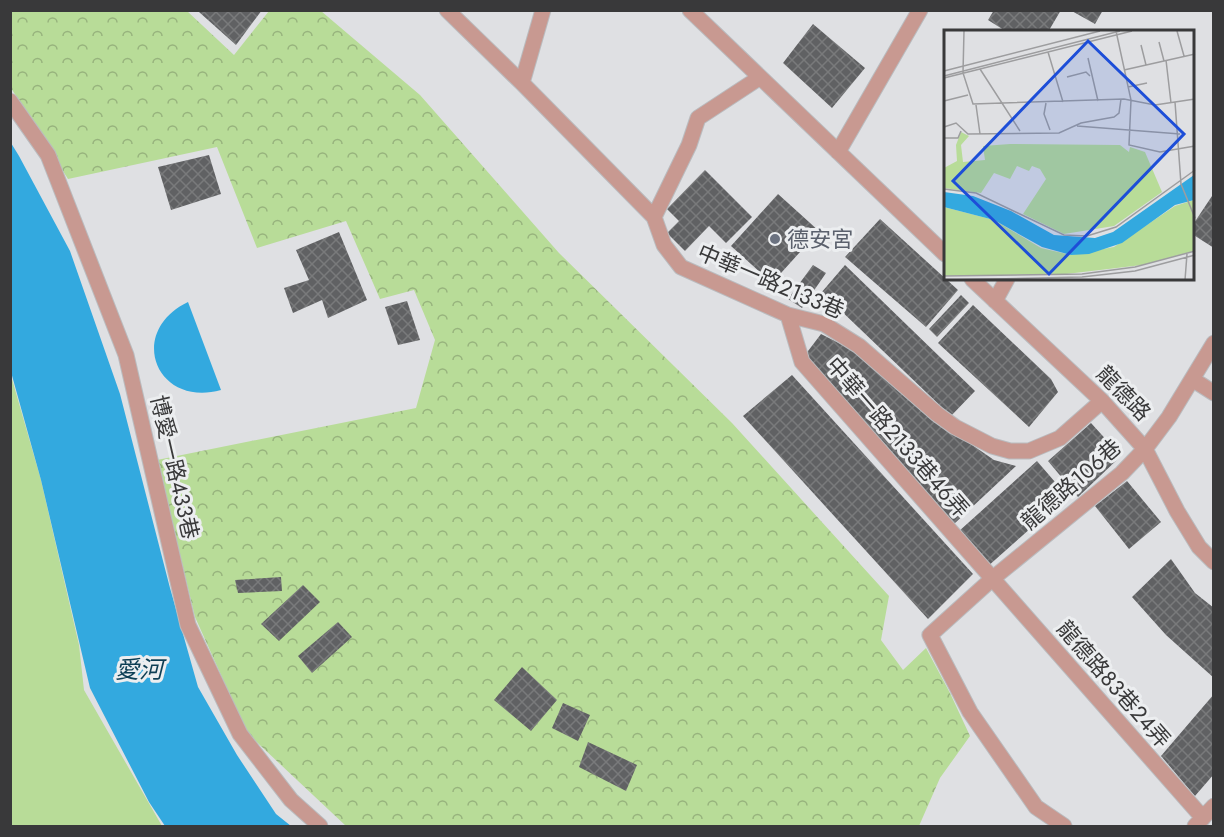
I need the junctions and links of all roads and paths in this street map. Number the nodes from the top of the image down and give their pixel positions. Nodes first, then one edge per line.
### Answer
1 (447, 10) edge
2 (543, 10) edge
3 (690, 10) edge
4 (920, 10) edge
5 (759, 78) junction
6 (522, 83) junction
7 (10, 101) edge
8 (838, 152) junction
9 (654, 217) junction
10 (944, 253) edge
11 (973, 280) edge
12 (1006, 280) edge
13 (995, 301) junction
14 (788, 315) junction
15 (1214, 343) edge
16 (1192, 379) junction
17 (1214, 393) edge
18 (1102, 401) junction
19 (1145, 449) junction
20 (1214, 562) edge
21 (992, 579) junction
22 (1214, 806) edge
23 (1199, 822) edge
24 (320, 826) edge
25 (1064, 826) edge

1 - 6 street, 中華一路2133巷
2 - 6 street
3 - 5 street
4 - 8 street
5 - 8 street
5 - 9 street
6 - 9 street, 中華一路2133巷
7 - 24 street, 博愛一路433巷
8 - 10 street
9 - 14 street, 中華一路2133巷
11 - 13 street, 龍德路
12 - 13 street
13 - 18 street, 龍德路
14 - 18 street, 中華一路2133巷
14 - 21 street, 中華一路2133巷46弄
15 - 16 street, 龍德路106巷
16 - 17 street
16 - 19 street, 龍德路106巷
18 - 19 street, 龍德路
19 - 20 street, 龍德路
19 - 21 street, 龍德路106巷
21 - 23 street, 龍德路83巷24弄
21 - 25 street, 龍德路106巷
22 - 23 street

